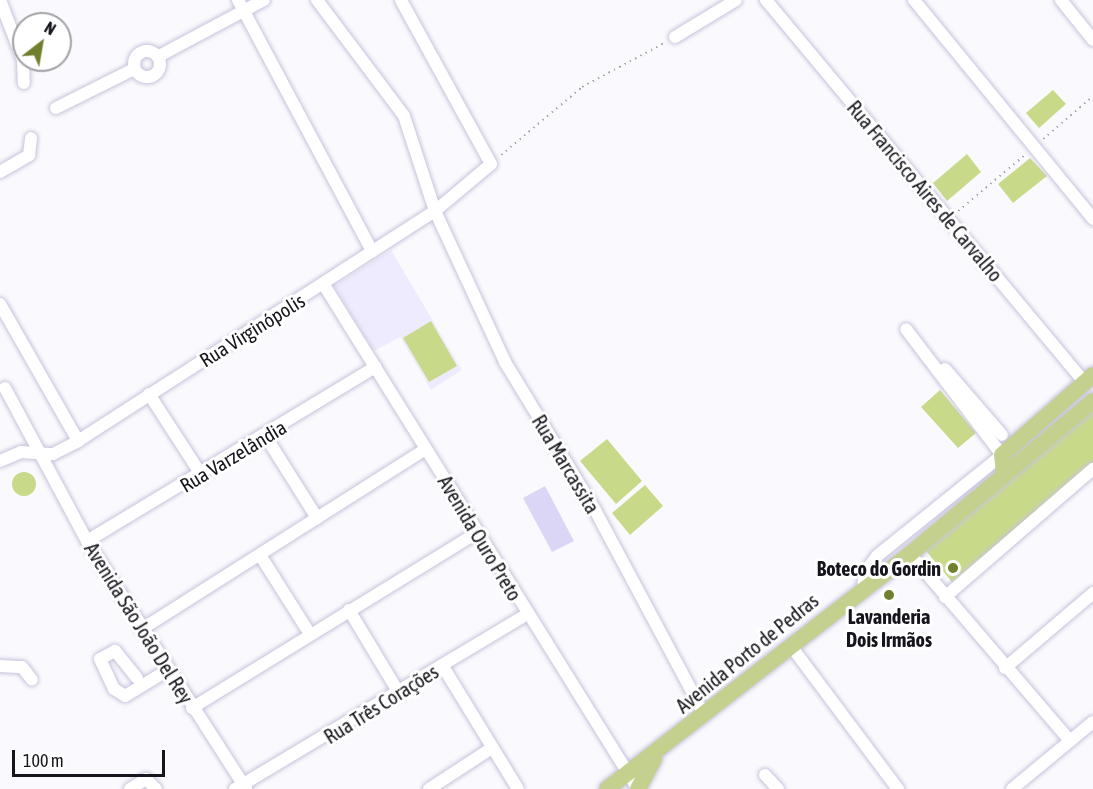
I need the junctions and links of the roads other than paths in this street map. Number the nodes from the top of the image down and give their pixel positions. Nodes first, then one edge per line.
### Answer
1 (0, 0) edge
2 (238, 0) edge
3 (264, 0) edge
4 (317, 0) edge
5 (401, 0) edge
6 (736, 0) edge
7 (766, 0) edge
8 (914, 0) edge
9 (1061, 0) edge
10 (246, 13) junction
11 (675, 37) road end
12 (1093, 40) edge
13 (159, 56) junction
14 (134, 69) junction
15 (24, 83) dead end
16 (56, 108) dead end
17 (32, 138) dead end
18 (0, 172) edge
19 (435, 211) junction
20 (1093, 219) edge
21 (372, 251) junction
22 (324, 285) junction
23 (0, 304) edge
24 (906, 330) dead end
25 (932, 360) junction
26 (376, 367) junction
27 (1089, 378) edge
28 (5, 388) dead end
29 (149, 394) junction
30 (1093, 401) edge
31 (266, 437) junction
32 (78, 441) junction
33 (1003, 447) junction
34 (426, 449) junction
35 (37, 454) junction
36 (0, 461) edge
37 (1093, 469) edge
38 (1010, 471) junction
39 (202, 476) junction
40 (317, 518) junction
41 (477, 533) junction
42 (87, 541) junction
43 (910, 554) junction
44 (260, 555) junction
45 (863, 588) junction
46 (1093, 593) edge
47 (945, 597) junction
48 (349, 610) junction
49 (526, 615) junction
50 (142, 629) junction
51 (310, 634) junction
52 (791, 646) junction
53 (442, 665) junction
54 (0, 666) edge
55 (1005, 668) junction
56 (168, 670) junction
57 (137, 678) dead end
58 (32, 680) dead end
59 (399, 693) junction
60 (192, 708) junction
61 (704, 714) junction
62 (1093, 722) edge
63 (1070, 741) junction
64 (492, 748) junction
65 (765, 775) dead end
66 (634, 784) edge
67 (241, 788) edge
68 (130, 789) edge
69 (156, 789) edge
70 (429, 789) edge
71 (518, 789) edge
72 (607, 789) edge
73 (778, 789) edge
74 (898, 789) edge
75 (1012, 789) edge

1 - 15 street
2 - 10 street
3 - 10 street
4 - 19 street, Rua Marcassita
5 - 19 street, Rua Virginópolis
6 - 11 street
7 - 27 street, Rua Francisco Aires de Carvalho
8 - 20 street
9 - 12 street
10 - 13 street
10 - 21 street
13 - 14 street
13 - 14 street
14 - 16 street
17 - 18 street
19 - 21 street, Rua Virginópolis
19 - 61 street, Rua Marcassita
21 - 22 street, Rua Virginópolis
22 - 26 street, Avenida Ouro Preto
22 - 29 street, Rua Virginópolis
23 - 32 street
24 - 25 street
25 - 33 street
25 - 33 street
26 - 31 street, Rua Varzelândia
26 - 34 street, Avenida Ouro Preto
27 - 33 main road
28 - 35 street, Avenida São João Del Rey
29 - 32 street, Rua Virginópolis
29 - 39 street
30 - 38 main road, Avenida Porto de Pedras
31 - 39 street, Rua Varzelândia
31 - 40 street
32 - 35 street, Rua Virginópolis
33 - 38 main road
33 - 45 street
34 - 40 street
34 - 41 street, Avenida Ouro Preto
35 - 36 street, Rua Virginópolis
35 - 42 street, Avenida São João Del Rey
37 - 47 street
38 - 43 main road, Avenida Porto de Pedras
39 - 42 street, Rua Varzelândia
40 - 44 street
41 - 48 street
41 - 49 street, Avenida Ouro Preto
42 - 50 street, Avenida São João Del Rey
43 - 45 main road, Avenida Porto de Pedras
43 - 47 street
44 - 50 street
44 - 51 street
45 - 52 main road, Avenida Porto de Pedras
46 - 55 street
47 - 55 street
48 - 51 street
48 - 59 street
49 - 53 street, Rua Três Corações
49 - 66 street, Avenida Ouro Preto
50 - 56 street, Avenida São João Del Rey
51 - 60 street
52 - 61 main road, Avenida Porto de Pedras
52 - 74 street
53 - 59 street, Rua Três Corações
53 - 64 street
54 - 58 street
55 - 63 street
56 - 57 street
56 - 60 street, Avenida São João Del Rey
59 - 67 street, Rua Três Corações
60 - 67 street, Avenida São João Del Rey
61 - 66 main road, Avenida Porto de Pedras
62 - 63 street
63 - 75 street
64 - 70 street
64 - 71 street
65 - 73 street
66 - 72 main road, Avenida Porto de Pedras
68 - 69 street

